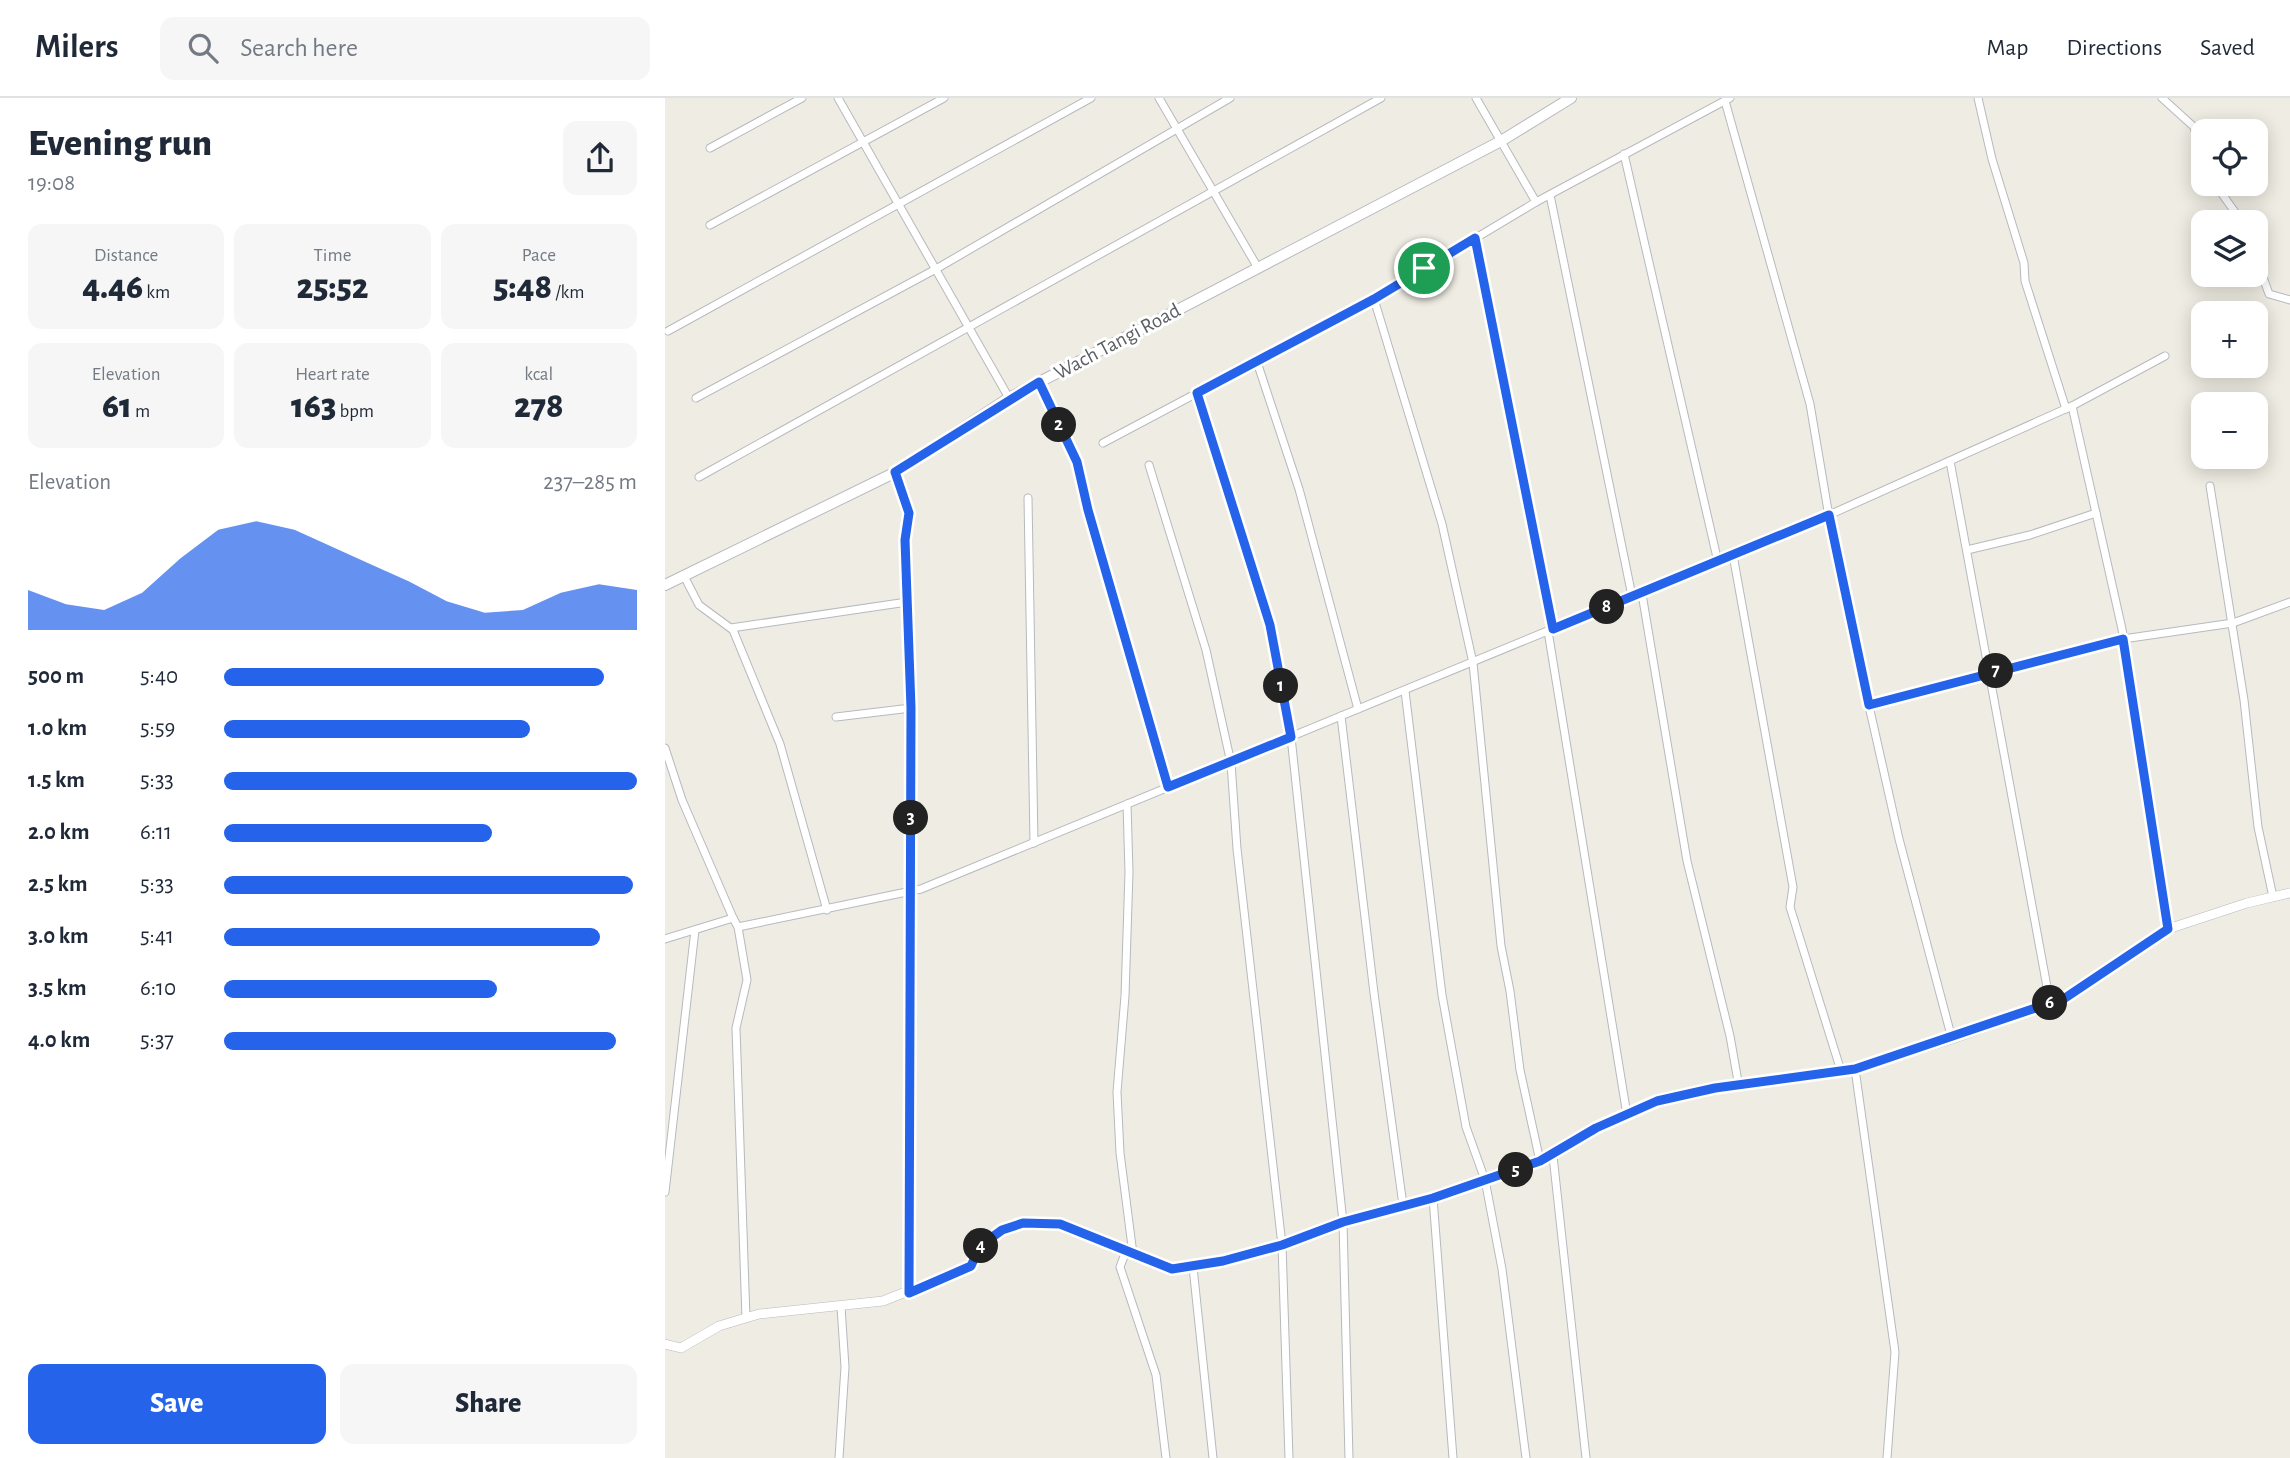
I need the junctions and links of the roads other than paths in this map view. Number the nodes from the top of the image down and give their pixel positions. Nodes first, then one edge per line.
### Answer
1 (802, 98) edge
2 (838, 98) edge
3 (944, 98) edge
4 (1091, 98) edge
5 (1159, 98) edge
6 (1230, 98) edge
7 (1381, 98) edge
8 (1476, 98) edge
9 (1571, 98) edge
10 (1978, 98) edge
11 (2162, 98) edge
12 (1727, 99) edge
13 (2191, 124) edge
14 (1176, 128) junction
15 (1501, 141) junction
16 (863, 142) junction
17 (710, 148) dead end
18 (1624, 154) junction
19 (1213, 191) junction
20 (1550, 195) junction
21 (1536, 202) junction
22 (898, 204) junction
23 (710, 225) dead end
24 (1475, 238) junction
25 (1258, 268) junction
26 (936, 270) junction
27 (2266, 287) edge
28 (1374, 299) junction
29 (2289, 299) edge
30 (968, 328) junction
31 (668, 331) dead end
32 (2165, 356) dead end
33 (1257, 362) junction
34 (1039, 382) junction
35 (1197, 393) junction
36 (696, 398) dead end
37 (1009, 398) junction
38 (2069, 408) junction
39 (1103, 443) dead end
40 (1950, 461) junction
41 (1149, 465) dead end
42 (895, 472) junction
43 (699, 477) dead end
44 (2210, 486) dead end
45 (1028, 498) dead end
46 (2096, 513) junction
47 (1829, 515) junction
48 (1967, 550) junction
49 (1733, 555) junction
50 (1718, 562) junction
51 (684, 576) junction
52 (665, 586) edge
53 (1642, 594) junction
54 (1632, 596) junction
55 (907, 602) junction
56 (2290, 603) edge
57 (2233, 623) junction
58 (731, 628) junction
59 (1550, 630) junction
60 (2123, 639) junction
61 (1473, 663) junction
62 (1989, 673) junction
63 (1405, 691) junction
64 (1869, 705) junction
65 (911, 708) junction
66 (1358, 709) junction
67 (1341, 716) junction
68 (836, 717) dead end
69 (1291, 737) junction
70 (665, 748) edge
71 (1231, 763) junction
72 (1168, 787) junction
73 (1127, 804) junction
74 (1034, 843) junction
75 (910, 891) junction
76 (2290, 893) edge
77 (2273, 897) junction
78 (827, 910) junction
79 (733, 918) junction
80 (738, 927) junction
81 (2168, 929) junction
82 (695, 930) junction
83 (665, 939) edge
84 (2050, 1003) junction
85 (1952, 1039) junction
86 (1855, 1069) junction
87 (1841, 1071) junction
88 (1739, 1087) junction
89 (1626, 1115) junction
90 (1553, 1156) junction
91 (1540, 1161) junction
92 (1485, 1180) junction
93 (665, 1192) edge
94 (1433, 1198) junction
95 (1403, 1205) junction
96 (1343, 1222) junction
97 (1282, 1245) junction
98 (1130, 1252) junction
99 (1193, 1267) junction
100 (909, 1293) junction
101 (841, 1307) junction
102 (746, 1318) junction
103 (665, 1345) edge
104 (839, 1458) edge
105 (1166, 1458) edge
106 (1213, 1458) edge
107 (1289, 1458) edge
108 (1349, 1458) edge
109 (1453, 1458) edge
110 (1526, 1458) edge
111 (1586, 1458) edge
112 (1887, 1458) edge

1 - 17 street
2 - 16 street
3 - 16 street
4 - 22 street
5 - 14 street
6 - 14 street
7 - 19 street
8 - 15 street
9 - 15 main road, Wach Tangi Road
10 - 38 street
11 - 13 street
12 - 18 street
12 - 47 street
14 - 19 street
14 - 26 street
15 - 21 street
15 - 25 main road, Wach Tangi Road
16 - 22 street
16 - 23 street
18 - 20 street
18 - 50 street
19 - 25 street
19 - 30 street
20 - 21 street
20 - 54 street
21 - 24 street
22 - 26 street
22 - 31 street
24 - 28 street
24 - 59 street
25 - 34 main road, Wach Tangi Road
26 - 30 street
26 - 36 street
27 - 29 street
28 - 33 street
28 - 61 street
30 - 37 street
30 - 43 street
32 - 38 street
33 - 35 street
33 - 66 street
34 - 37 main road, Wach Tangi Road
34 - 72 street
35 - 39 street
35 - 69 street
37 - 42 main road, Wach Tangi Road
38 - 40 street
38 - 46 street
40 - 47 street
40 - 48 street
41 - 71 street
42 - 51 main road, Wach Tangi Road
42 - 55 street
44 - 57 street
45 - 74 street
46 - 48 street
46 - 60 street
47 - 49 street
47 - 64 street
48 - 62 street
49 - 50 street
49 - 87 street
50 - 53 street
51 - 52 main road, Wach Tangi Road
51 - 58 street
53 - 54 street
53 - 88 street
54 - 59 street
55 - 58 street
55 - 65 street
56 - 57 street
57 - 60 street
57 - 77 street
58 - 78 street
59 - 61 street
59 - 89 street
60 - 62 street
60 - 81 street
61 - 63 street
61 - 91 street
62 - 64 street
62 - 84 street
63 - 66 street
63 - 92 street
64 - 85 street
65 - 68 street
65 - 75 street
66 - 67 street
67 - 69 street
67 - 95 street
69 - 71 street
69 - 96 street
70 - 79 street
71 - 72 street
71 - 97 street
72 - 73 street
73 - 74 street
73 - 98 street
74 - 75 street
75 - 78 street
75 - 100 street
76 - 77 street
77 - 81 street
78 - 80 street
79 - 80 street
79 - 82 street
80 - 102 street
81 - 84 street
82 - 83 street
82 - 93 street
84 - 85 street
85 - 86 street
86 - 87 street
86 - 112 street
87 - 88 street
88 - 89 street
89 - 90 street
90 - 91 street
90 - 111 street
91 - 92 street
92 - 94 street
92 - 110 street
94 - 95 street
94 - 109 street
95 - 96 street
96 - 97 street
96 - 108 street
97 - 99 street
97 - 107 street
98 - 99 street
98 - 100 street
98 - 105 street
99 - 106 street
100 - 101 street
101 - 102 street
101 - 104 street
102 - 103 street

